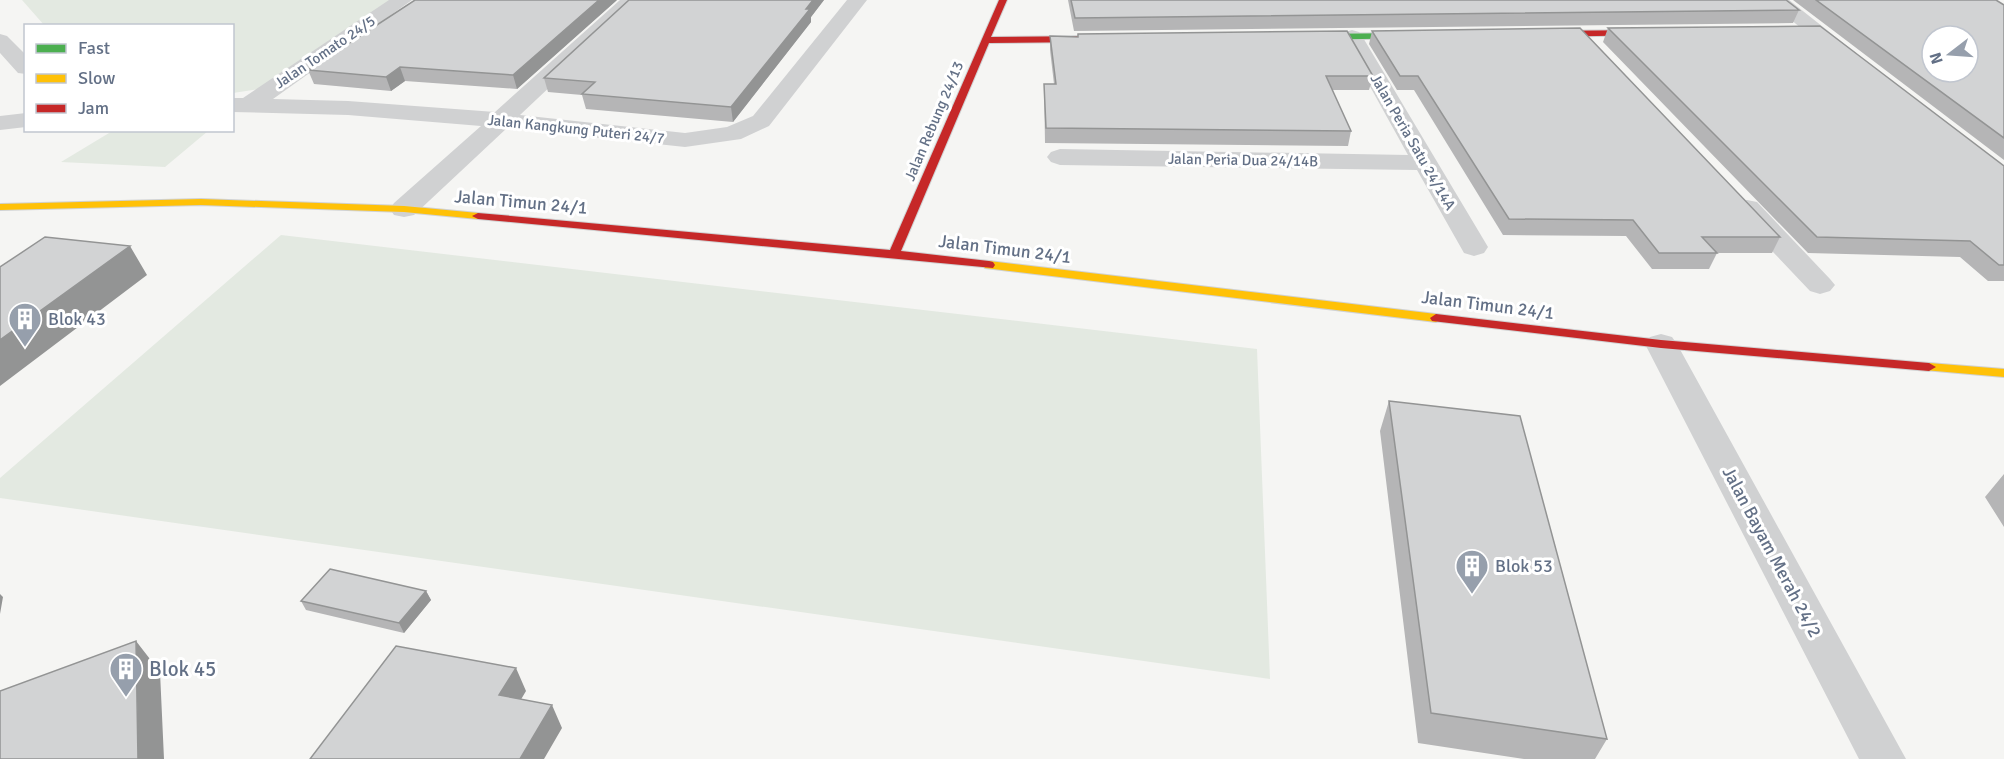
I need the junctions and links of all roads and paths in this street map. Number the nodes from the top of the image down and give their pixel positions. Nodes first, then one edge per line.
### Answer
1 (402, 0) edge
2 (632, 0) edge
3 (857, 0) edge
4 (1003, 0) edge
5 (1777, 0) edge
6 (1793, 32) edge
7 (1817, 32) junction
8 (1664, 33) edge
9 (1527, 34) edge
10 (1581, 34) junction
11 (1436, 35) edge
12 (1352, 36) junction
13 (1293, 37) edge
14 (1104, 39) edge
15 (0, 40) edge
16 (986, 40) junction
17 (1606, 60) edge
18 (24, 66) edge
19 (1863, 66) edge
20 (241, 105) edge
21 (24, 120) edge
22 (501, 120) junction
23 (0, 123) edge
24 (1060, 157) dead end
25 (1425, 164) junction
26 (1729, 190) edge
27 (0, 207) edge
28 (404, 209) junction
29 (1474, 247) dead end
30 (894, 254) junction
31 (1820, 285) dead end
32 (1661, 344) junction
33 (2004, 373) edge
34 (1883, 759) edge

1 - 20 street, Jalan Tomato 24/5
2 - 22 street
3 - 22 street, Jalan Kangkung Puteri 24/7
4 - 16 street, Jalan Rebung 24/13
5 - 7 street
6 - 7 street
7 - 19 street
8 - 10 street
9 - 10 street
10 - 17 street
11 - 12 street
12 - 13 street
12 - 25 street, Jalan Peria Satu 24/14A
14 - 16 street
15 - 18 street
16 - 30 street, Jalan Rebung 24/13
20 - 22 street, Jalan Kangkung Puteri 24/7
21 - 23 street
22 - 28 street
24 - 25 street, Jalan Peria Dua 24/14B
25 - 29 street, Jalan Peria Satu 24/14A
26 - 31 street
27 - 28 street, Jalan Timun 24/1
28 - 30 street, Jalan Timun 24/1
30 - 32 street, Jalan Timun 24/1
32 - 33 street, Jalan Timun 24/1
32 - 34 street, Jalan Bayam Merah 24/2

